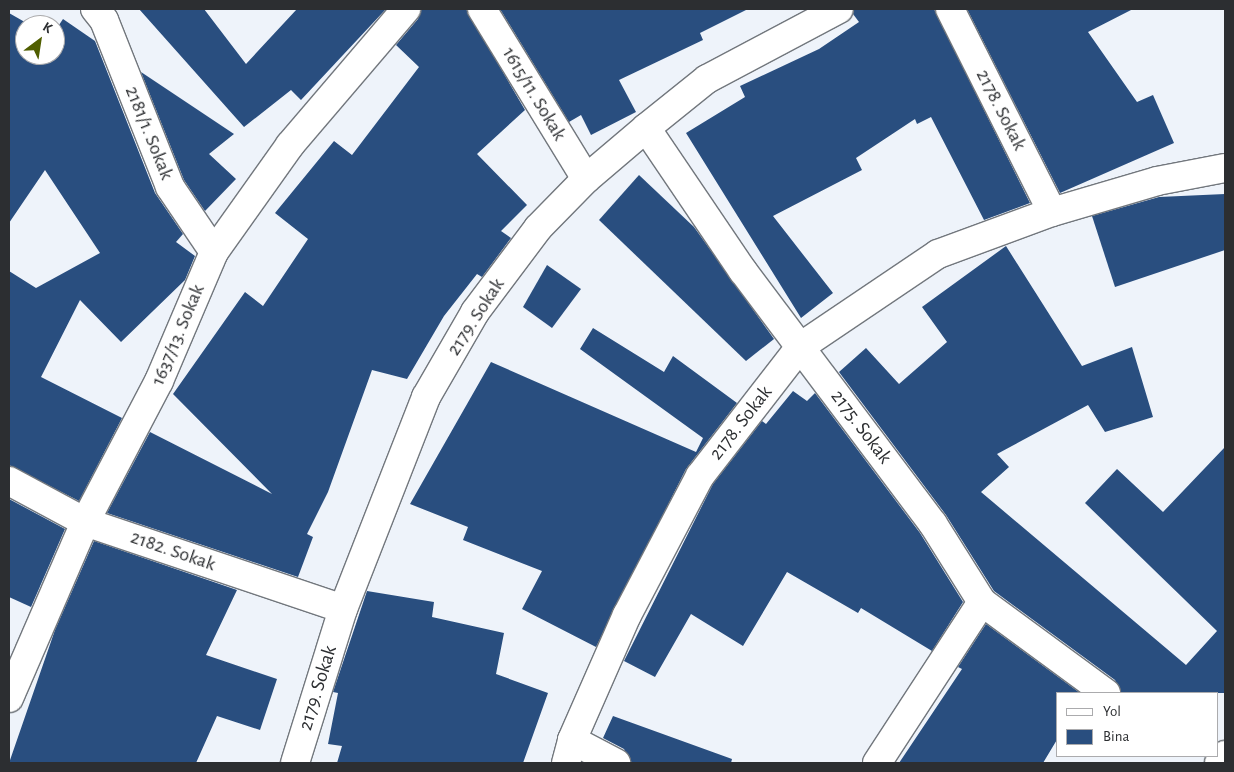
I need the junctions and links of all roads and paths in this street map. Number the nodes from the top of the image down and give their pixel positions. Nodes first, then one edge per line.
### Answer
1 (94, 9) edge
2 (406, 9) edge
3 (482, 9) edge
4 (838, 9) edge
5 (950, 9) edge
6 (646, 128) junction
7 (1225, 168) edge
8 (586, 179) junction
9 (1052, 212) junction
10 (214, 252) junction
11 (800, 348) junction
12 (9, 481) edge
13 (85, 522) junction
14 (982, 602) junction
15 (343, 609) junction
16 (1105, 692) edge
17 (9, 698) edge
18 (569, 752) edge
19 (883, 761) edge
20 (295, 763) edge
21 (616, 763) edge

1 - 10 street, 2181/1. Sokak
2 - 10 street, 1637/13. Sokak
3 - 8 street, 1615/11. Sokak
4 - 6 street, 2179. Sokak
5 - 9 street, 2178. Sokak
6 - 8 street, 2179. Sokak
6 - 11 street, 2175. Sokak
7 - 9 street, 2178. Sokak
8 - 15 street, 2179. Sokak
9 - 11 street, 2178. Sokak
10 - 13 street, 1637/13. Sokak
11 - 14 street, 2175. Sokak
11 - 18 street, 2178. Sokak
12 - 13 street, 2182. Sokak
13 - 15 street, 2182. Sokak
13 - 17 street, 1637/13. Sokak
14 - 16 street, 2175. Sokak
14 - 19 street
15 - 20 street, 2179. Sokak
18 - 21 street

